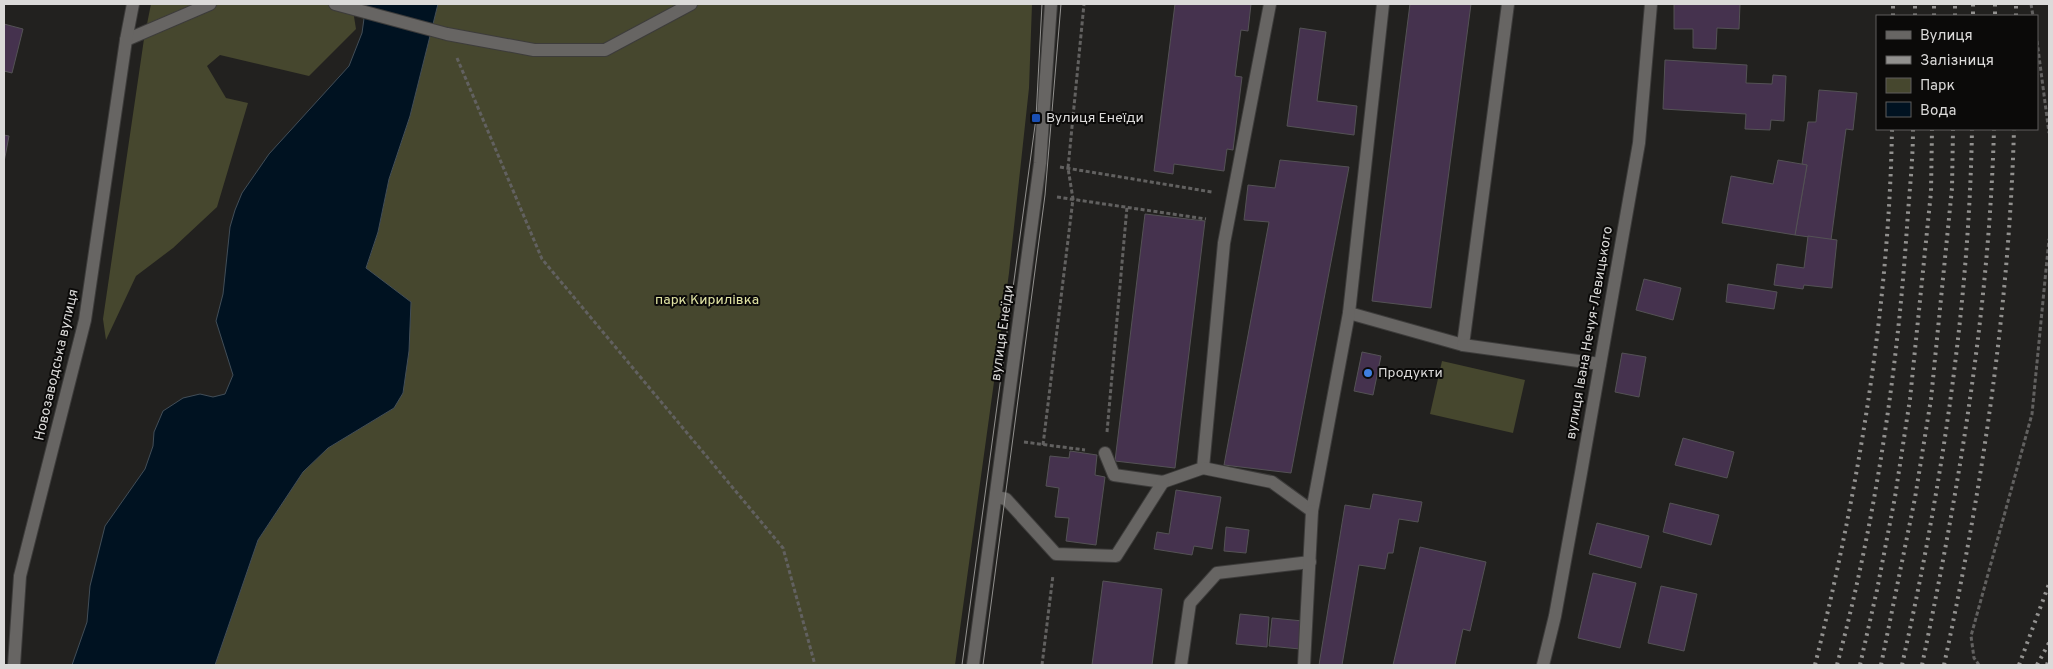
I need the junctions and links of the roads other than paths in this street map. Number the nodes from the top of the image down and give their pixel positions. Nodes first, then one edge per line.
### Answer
1 (133, 4) edge
2 (210, 4) edge
3 (335, 4) edge
4 (691, 4) edge
5 (1051, 4) edge
6 (1270, 4) edge
7 (1383, 4) edge
8 (1508, 4) edge
9 (1651, 4) edge
10 (126, 40) junction
11 (1349, 313) junction
12 (1464, 345) junction
13 (1600, 364) junction
14 (1105, 453) road end
15 (1203, 468) junction
16 (1163, 482) junction
17 (996, 497) junction
18 (1312, 511) junction
19 (1310, 562) junction
20 (14, 665) edge
21 (973, 665) edge
22 (1181, 665) edge
23 (1304, 665) edge
24 (1543, 665) edge

1 - 10 street, Новозаводська вулиця
2 - 10 street
3 - 4 street
5 - 17 street, вулиця Енеїди
6 - 15 street
7 - 11 street
8 - 12 street
9 - 13 street, вулиця Івана Нечуя-Левицького
10 - 20 street, Новозаводська вулиця
11 - 12 street
11 - 18 street
12 - 13 street
13 - 24 street, вулиця Івана Нечуя-Левицького
14 - 16 street
15 - 16 street
15 - 18 street
16 - 17 street
17 - 21 street, вулиця Енеїди
18 - 19 street
19 - 22 street
19 - 23 street

